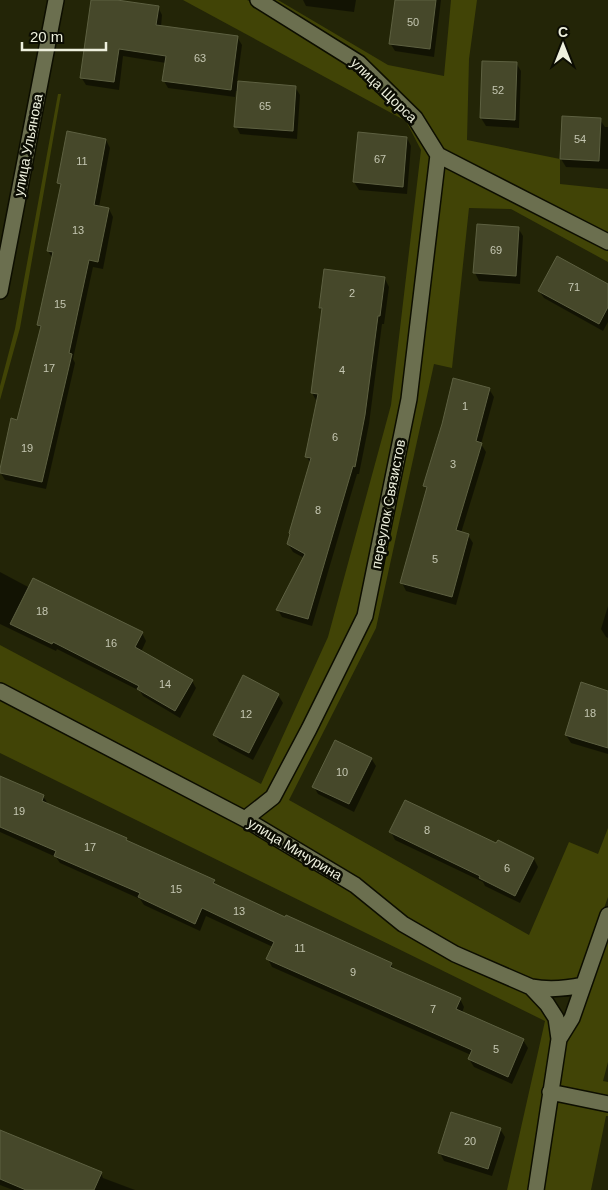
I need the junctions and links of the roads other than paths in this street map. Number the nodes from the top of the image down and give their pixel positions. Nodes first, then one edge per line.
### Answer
1 (56, 0) edge
2 (258, 0) edge
3 (438, 155) junction
4 (608, 242) edge
5 (0, 291) edge
6 (0, 691) edge
7 (245, 819) junction
8 (608, 915) edge
9 (583, 985) junction
10 (531, 987) junction
11 (559, 1039) junction
12 (550, 1092) junction
13 (608, 1104) edge
14 (536, 1190) edge

1 - 5 street, улица Ульянова
2 - 3 street, улица Щорса
3 - 4 street
3 - 7 street, переулок Связистов
6 - 7 street, улица Мичурина
7 - 10 street, улица Мичурина
8 - 9 street
9 - 10 street
9 - 11 street
10 - 11 street, улица Мичурина
11 - 12 street
12 - 13 street
12 - 14 street

